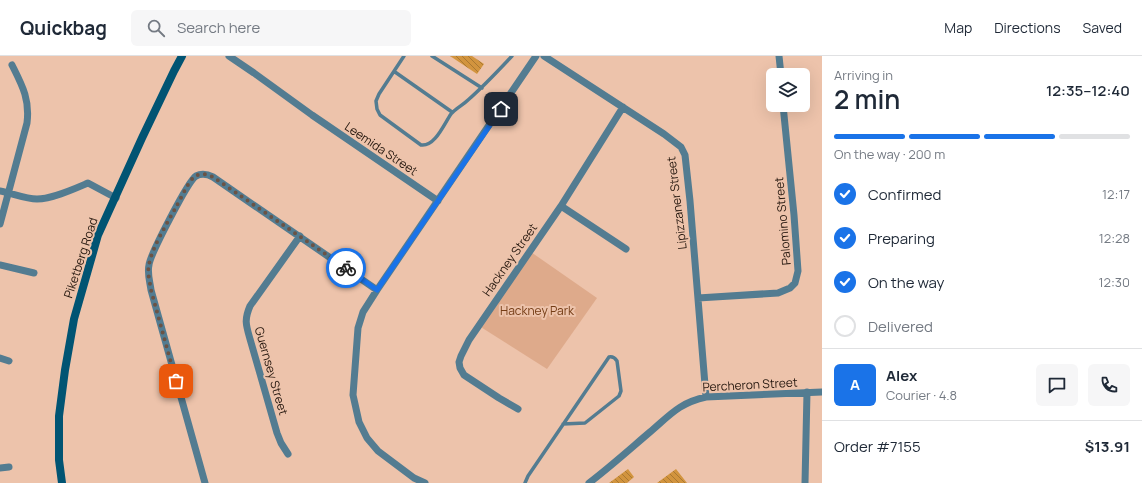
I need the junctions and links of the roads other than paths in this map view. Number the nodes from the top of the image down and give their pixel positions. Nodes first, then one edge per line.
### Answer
1 (182, 56) edge
2 (229, 56) edge
3 (404, 56) edge
4 (432, 56) edge
5 (512, 56) edge
6 (536, 56) edge
7 (544, 56) edge
8 (779, 56) edge
9 (12, 65) dead end
10 (780, 68) edge
11 (395, 72) junction
12 (482, 88) junction
13 (623, 107) junction
14 (452, 112) junction
15 (784, 112) edge
16 (0, 191) edge
17 (9, 192) junction
18 (116, 198) junction
19 (438, 201) junction
20 (561, 206) junction
21 (0, 224) edge
22 (300, 236) junction
23 (626, 248) dead end
24 (0, 265) edge
25 (34, 273) dead end
26 (377, 290) junction
27 (698, 298) junction
28 (0, 358) edge
29 (9, 361) dead end
30 (807, 392) junction
31 (822, 392) edge
32 (706, 397) junction
33 (518, 409) dead end
34 (563, 424) junction
35 (288, 454) dead end
36 (9, 467) dead end
37 (0, 468) edge
38 (411, 476) junction
39 (62, 483) edge
40 (204, 483) edge
41 (406, 483) edge
42 (425, 483) edge
43 (525, 483) edge
44 (589, 483) edge
45 (805, 483) edge

1 - 18 street, Piketberg Road
2 - 19 street, Leemida Street
3 - 11 lane
4 - 12 lane
5 - 12 lane
6 - 19 street
7 - 13 street, Lipizzaner Street
8 - 10 street
9 - 17 street
11 - 14 lane
11 - 14 lane
12 - 14 lane
13 - 20 street, Hackney Street
13 - 27 street, Lipizzaner Street
15 - 27 street, Palomino Street
16 - 17 street
17 - 18 street
17 - 21 street
18 - 39 street, Piketberg Road
19 - 26 street
20 - 23 street
20 - 33 street, Hackney Street
22 - 26 street
22 - 35 street, Guernsey Street
22 - 40 street
24 - 25 street
26 - 38 street
27 - 32 street, Lipizzaner Street
28 - 29 street
30 - 31 street, Percheron Street
30 - 32 street, Percheron Street
30 - 45 street
32 - 44 street, Percheron Street
34 - 34 lane
34 - 43 lane
36 - 37 street
38 - 41 street
38 - 42 street

